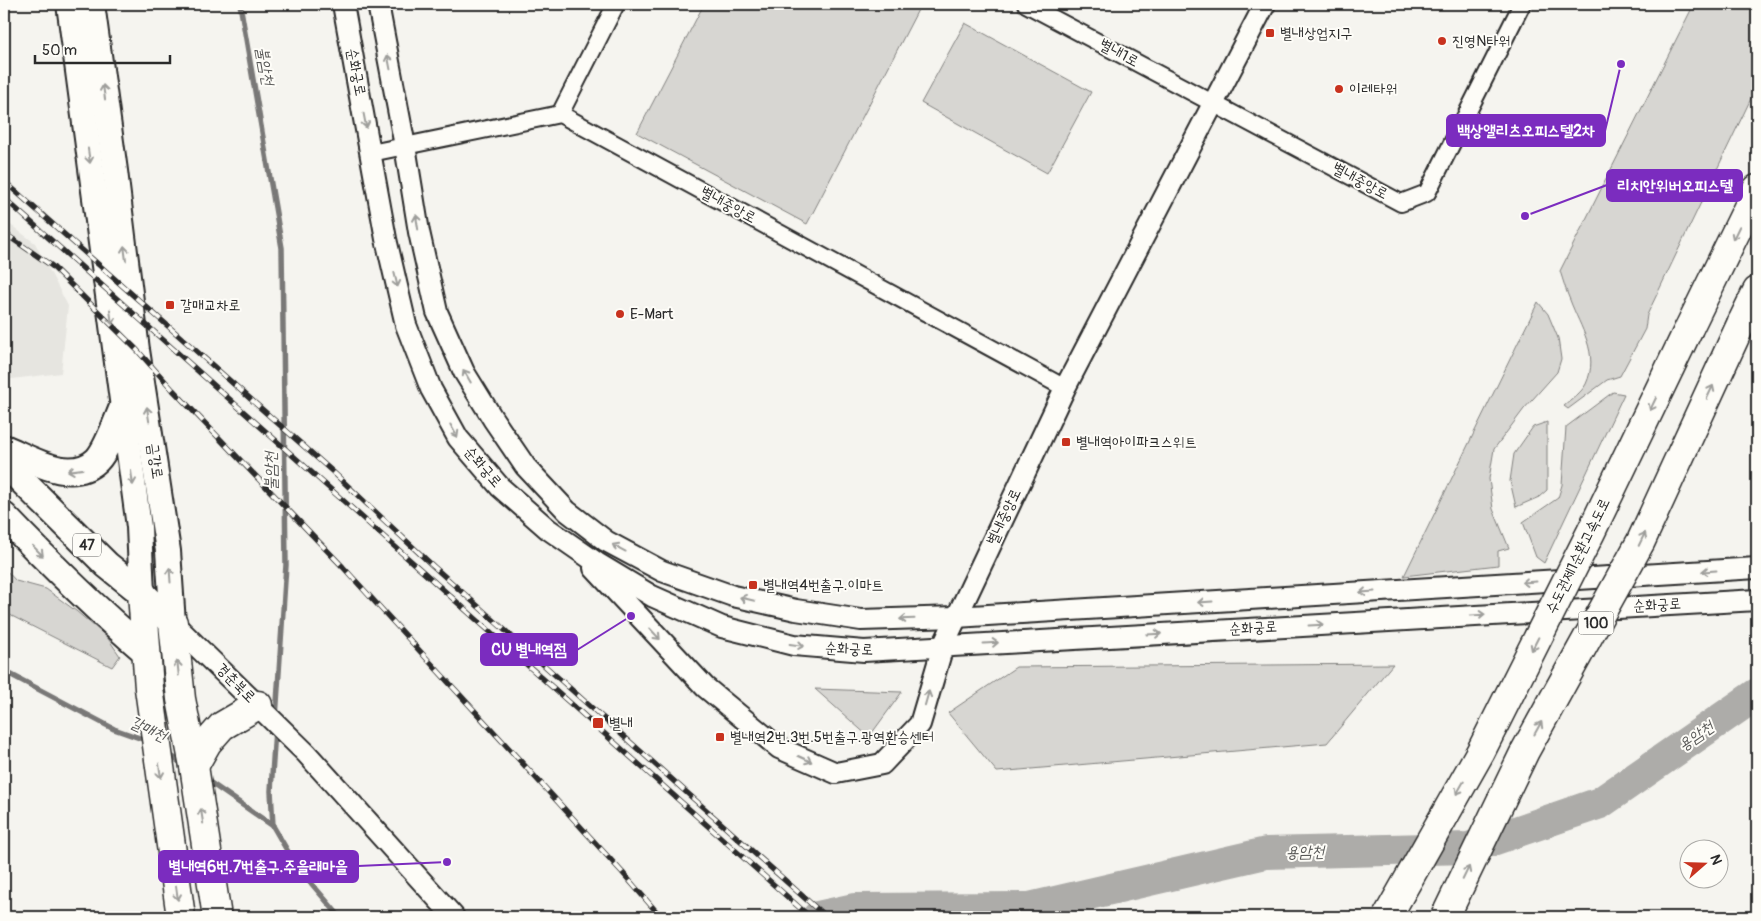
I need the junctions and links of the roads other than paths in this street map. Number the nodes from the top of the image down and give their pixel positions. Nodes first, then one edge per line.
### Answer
1 (69, 4) edge
2 (92, 4) edge
3 (343, 4) edge
4 (378, 4) edge
5 (616, 4) edge
6 (1026, 4) edge
7 (1265, 4) edge
8 (1522, 4) edge
9 (1213, 102) junction
10 (560, 114) junction
11 (405, 146) junction
12 (371, 153) junction
13 (1757, 189) edge
14 (1757, 291) edge
15 (1064, 388) junction
16 (123, 407) junction
17 (4, 448) edge
18 (4, 463) edge
19 (4, 516) edge
20 (574, 547) junction
21 (1757, 568) edge
22 (142, 593) junction
23 (1757, 600) edge
24 (956, 618) junction
25 (173, 623) junction
26 (943, 646) junction
27 (146, 652) junction
28 (258, 705) junction
29 (194, 766) junction
30 (181, 917) edge
31 (217, 917) edge
32 (454, 917) edge
33 (1387, 917) edge
34 (1444, 917) edge

1 -> 16 main road, 금강로
25 -> 2 main road, 금강로
3 -> 12 street, 순화궁로
11 -> 4 street, 순화궁로
5 - 10 street
6 - 9 street, 별내1로
7 - 9 street, 별내중앙로
8 - 9 street, 별내중앙로
9 - 15 street, 별내중앙로
10 - 11 street
10 - 15 street, 별내중앙로
11 - 12 street
24 -> 11 street, 순화궁로
12 -> 20 street, 순화궁로
13 -> 33 highway, 수도권제1순환고속도로, bridge
34 -> 14 highway, 100, bridge
15 - 24 street, 별내중앙로
16 -> 17 main road
16 -> 22 main road, 금강로
18 - 22 main road, 경춘북로 / 47
19 -> 27 main road
20 -> 26 street, 순화궁로
20 -> 26 street, 별내중앙로
21 -> 24 street, 순화궁로
22 - 25 main road, 경춘북로 / 47
22 - 27 highway, 금강로
26 -> 23 street, 순화궁로
24 - 26 street, 별내중앙로
25 - 28 street, 경춘북로
29 -> 25 highway, 금강로
27 -> 30 highway, 금강로
28 - 29 highway
28 - 32 street, 경춘북로
31 -> 29 highway, 금강로

